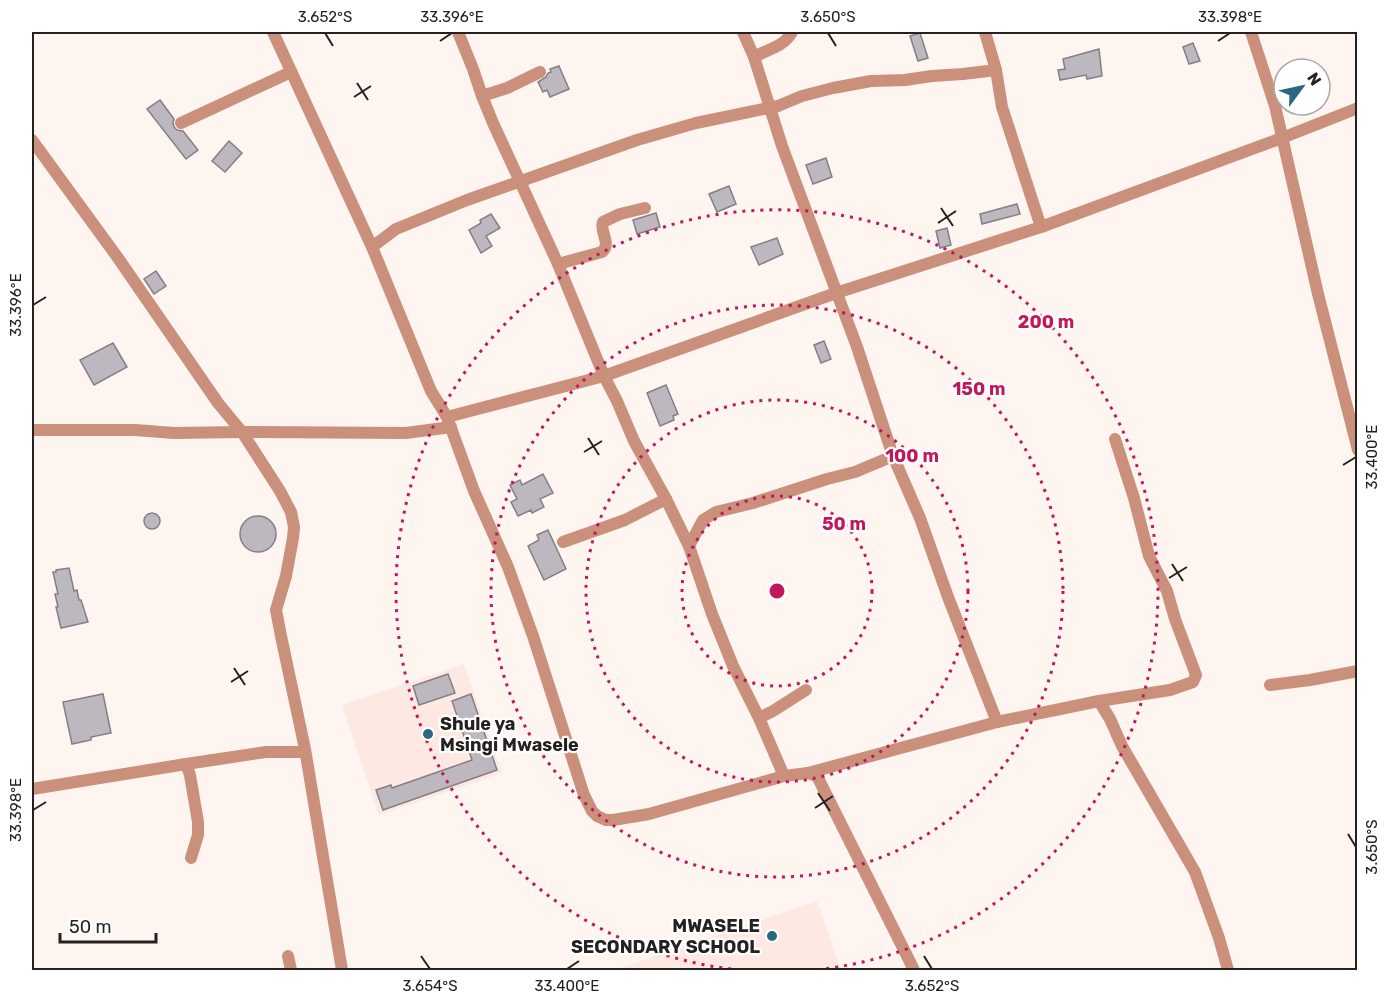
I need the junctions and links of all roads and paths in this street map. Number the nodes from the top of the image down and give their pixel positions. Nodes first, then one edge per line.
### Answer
1 (273, 32) edge
2 (458, 32) edge
3 (743, 32) edge
4 (792, 32) edge
5 (985, 32) edge
6 (1251, 32) edge
7 (754, 57) junction
8 (996, 70) junction
9 (291, 72) junction
10 (540, 72) dead end
11 (482, 96) junction
12 (770, 107) junction
13 (1358, 108) edge
14 (181, 123) dead end
15 (1282, 138) junction
16 (32, 140) edge
17 (520, 180) junction
18 (645, 208) dead end
19 (1041, 227) junction
20 (372, 247) junction
21 (558, 264) junction
22 (836, 293) junction
23 (604, 376) junction
24 (1346, 404) junction
25 (1358, 412) edge
26 (449, 422) junction
27 (32, 430) edge
28 (242, 432) junction
29 (1115, 439) dead end
30 (1358, 450) edge
31 (893, 456) junction
32 (666, 499) junction
33 (563, 542) dead end
34 (689, 546) junction
35 (1358, 671) edge
36 (1270, 684) dead end
37 (806, 690) dead end
38 (1099, 701) junction
39 (759, 718) junction
40 (997, 722) junction
41 (306, 752) junction
42 (186, 764) junction
43 (808, 773) junction
44 (784, 776) junction
45 (32, 789) edge
46 (191, 858) dead end
47 (288, 956) dead end
48 (291, 970) edge
49 (342, 970) edge
50 (914, 970) edge
51 (1228, 970) edge

1 - 9 street
2 - 11 street
3 - 7 street
4 - 7 street
5 - 8 street
6 - 15 street
7 - 12 street
8 - 12 street
8 - 19 street
9 - 14 street
9 - 20 street
10 - 11 street
11 - 17 street
12 - 17 street
12 - 22 street
13 - 15 street
15 - 19 street
15 - 24 street
16 - 28 street
17 - 20 street
17 - 21 street
18 - 21 street
19 - 22 street
20 - 26 street
21 - 23 street
22 - 23 street
22 - 31 street
23 - 26 street
23 - 32 street
24 - 25 street
24 - 30 street
26 - 28 street
26 - 44 street
27 - 28 street
28 - 41 street
29 - 38 street
31 - 34 street
31 - 40 street
32 - 33 street
32 - 34 street
34 - 39 street
35 - 36 street
37 - 39 street
38 - 40 street
38 - 51 street
39 - 44 street
40 - 43 street
41 - 42 street
41 - 49 street
42 - 45 street
42 - 46 street
43 - 44 street
43 - 50 street
47 - 48 street

